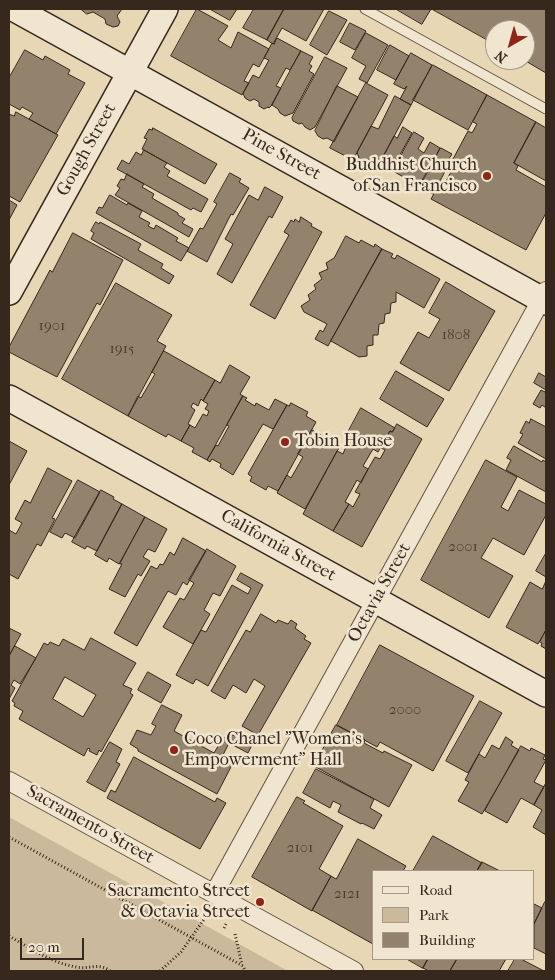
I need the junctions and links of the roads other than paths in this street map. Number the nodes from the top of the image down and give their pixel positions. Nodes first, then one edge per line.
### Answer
1 (15, 9) edge
2 (164, 9) edge
3 (365, 9) edge
4 (129, 72) junction
5 (546, 109) edge
6 (9, 292) edge
7 (545, 298) edge
8 (9, 398) edge
9 (376, 600) junction
10 (546, 694) edge
11 (9, 781) edge
12 (214, 894) junction
13 (354, 971) edge

1 - 4 street, Pine Street
2 - 4 street, Gough Street
3 - 5 lane
4 - 6 street, Gough Street
4 - 7 street, Pine Street
7 - 9 street, Octavia Street
8 - 9 street, California Street
9 - 10 street, California Street
9 - 12 street, Octavia Street
11 - 12 street, Sacramento Street
12 - 13 street, Sacramento Street

